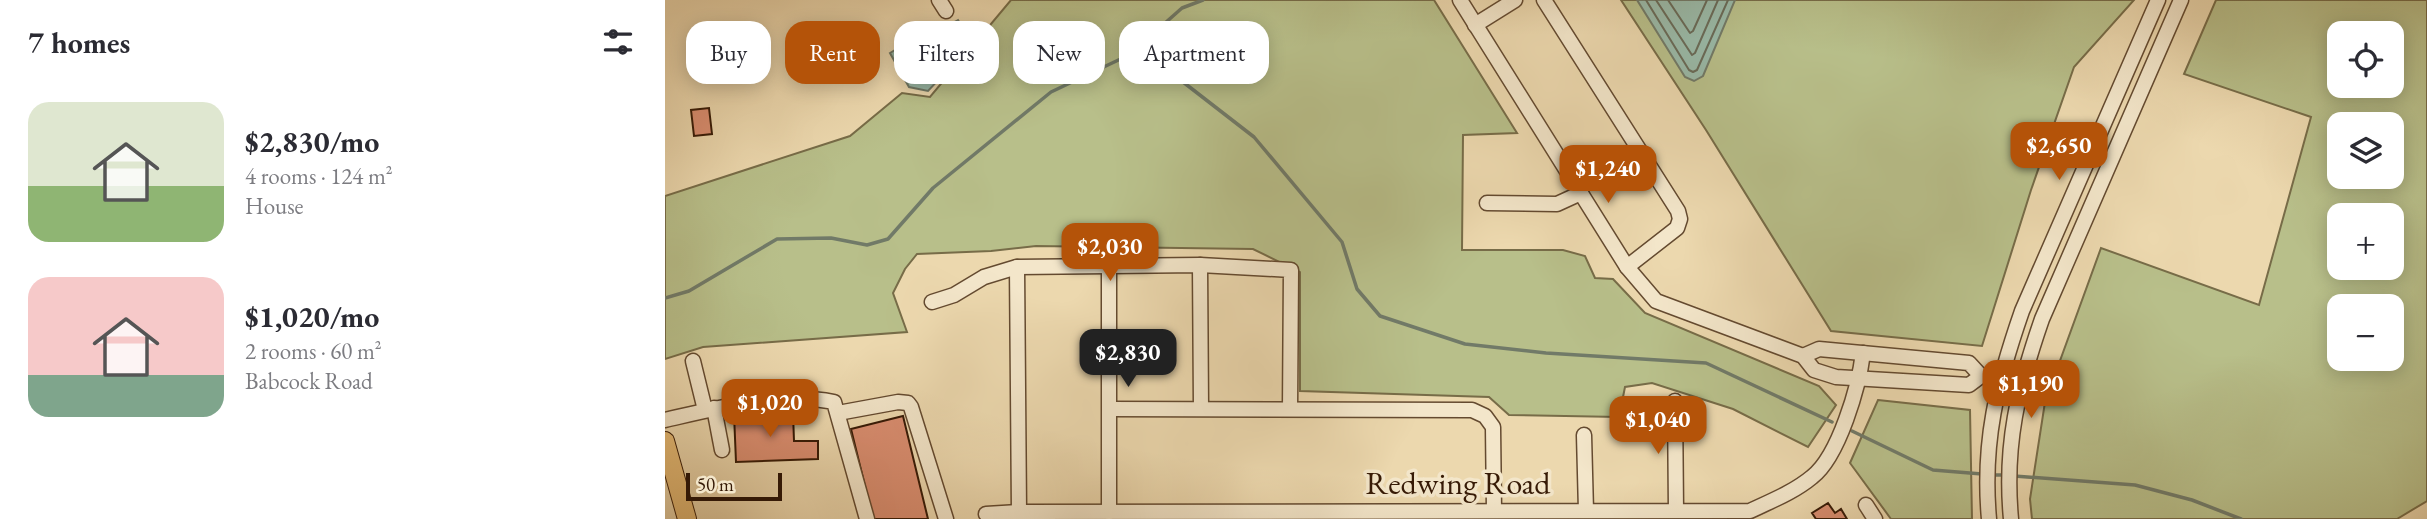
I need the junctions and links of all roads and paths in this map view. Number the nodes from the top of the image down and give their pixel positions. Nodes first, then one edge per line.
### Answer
1 (1460, 0) edge
2 (1515, 0) edge
3 (1545, 0) edge
4 (2158, 0) edge
5 (2181, 0) edge
6 (1475, 25) junction
7 (1581, 193) junction
8 (1487, 203) dead end
9 (1200, 265) junction
10 (1109, 266) junction
11 (1017, 267) junction
12 (1627, 267) junction
13 (932, 302) dead end
14 (1863, 354) junction
15 (1803, 356) junction
16 (694, 361) dead end
17 (1981, 376) junction
18 (2000, 377) junction
19 (1860, 380) junction
20 (2022, 380) junction
21 (1675, 401) dead end
22 (1201, 408) junction
23 (709, 409) junction
24 (1110, 409) junction
25 (1290, 409) junction
26 (838, 413) junction
27 (665, 420) edge
28 (1584, 435) dead end
29 (665, 441) edge
30 (722, 450) dead end
31 (1866, 505) dead end
32 (1494, 511) junction
33 (1586, 511) junction
34 (1676, 511) junction
35 (1019, 512) junction
36 (1109, 512) junction
37 (986, 514) dead end
38 (687, 519) edge
39 (867, 519) edge
40 (946, 519) edge
41 (1875, 519) edge
42 (1989, 519) edge
43 (2011, 519) edge

1 - 6 street
2 - 6 street
3 - 12 street
4 - 18 street
5 - 20 street
6 - 7 street
7 - 8 street
7 - 12 street
9 - 10 street
9 - 22 street
9 - 25 street
10 - 11 street
10 - 24 street
11 - 13 street
11 - 35 street
12 - 15 street
14 - 15 street
14 - 17 street
14 - 19 street, Redwing Road
15 - 19 street
16 - 23 street
17 - 18 street
17 - 19 street
18 - 20 street
18 - 42 street
19 - 34 street, Redwing Road
20 - 43 street
21 - 34 street
22 - 24 street
22 - 25 street
23 - 26 street
23 - 27 street
23 - 30 street
24 - 36 street
25 - 32 street
26 - 39 street
26 - 40 street
28 - 33 street
29 - 38 main road
31 - 41 street
32 - 33 street, Redwing Road
32 - 36 street, Redwing Road
33 - 34 street, Redwing Road
35 - 36 street, Redwing Road
35 - 37 street, Redwing Road

